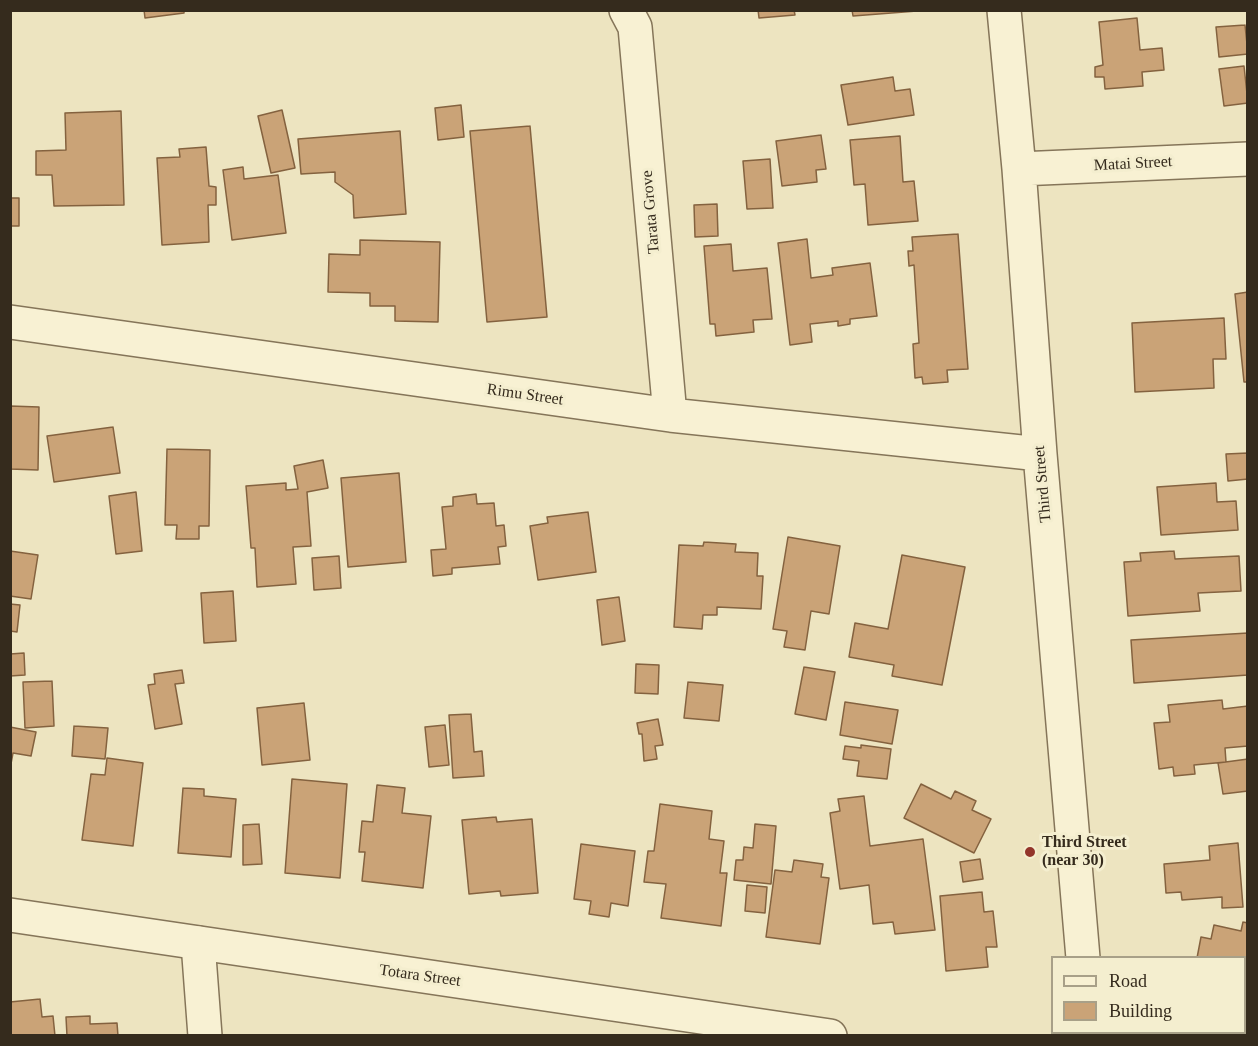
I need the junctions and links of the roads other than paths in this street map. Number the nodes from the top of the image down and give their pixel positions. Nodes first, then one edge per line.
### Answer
1 (626, 10) edge
2 (1004, 10) edge
3 (1248, 159) edge
4 (1019, 169) junction
5 (10, 322) edge
6 (670, 415) junction
7 (1040, 454) junction
8 (10, 915) edge
9 (198, 943) junction
10 (1083, 956) edge
11 (757, 1030) edge
12 (205, 1035) edge
13 (830, 1035) edge

1 - 6 street, Tarata Grove
2 - 4 street, Third Street
3 - 4 street, Matai Street
4 - 7 street, Third Street
5 - 6 street, Rimu Street
6 - 7 street, Rimu Street
7 - 10 street, Third Street
8 - 9 street, Totara Street
9 - 11 street, Totara Street
9 - 12 street
11 - 13 street, Totara Street

